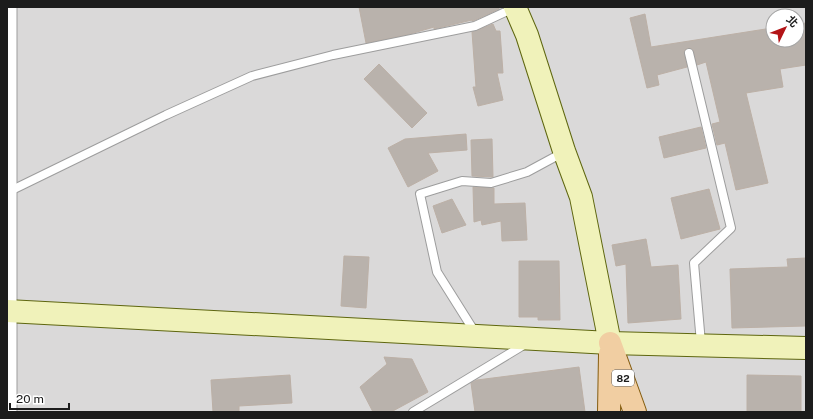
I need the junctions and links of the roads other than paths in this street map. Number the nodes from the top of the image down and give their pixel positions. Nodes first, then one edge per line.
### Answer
1 (8, 7) edge
2 (515, 7) edge
3 (689, 53) dead end
4 (564, 151) junction
5 (8, 192) junction
6 (8, 311) edge
7 (477, 336) junction
8 (534, 339) junction
9 (610, 343) junction
10 (702, 346) junction
11 (806, 348) edge
12 (8, 412) edge
13 (413, 412) edge
14 (609, 412) edge
15 (635, 412) edge

1 - 5 street
2 - 4 main road
2 - 5 lane
3 - 10 lane
4 - 7 lane
4 - 9 main road
5 - 6 street
6 - 7 main road
6 - 12 street
7 - 8 main road
8 - 9 main road
8 - 13 lane
9 - 10 main road
9 - 14 main road, 82
9 - 15 main road, 82
10 - 11 main road

